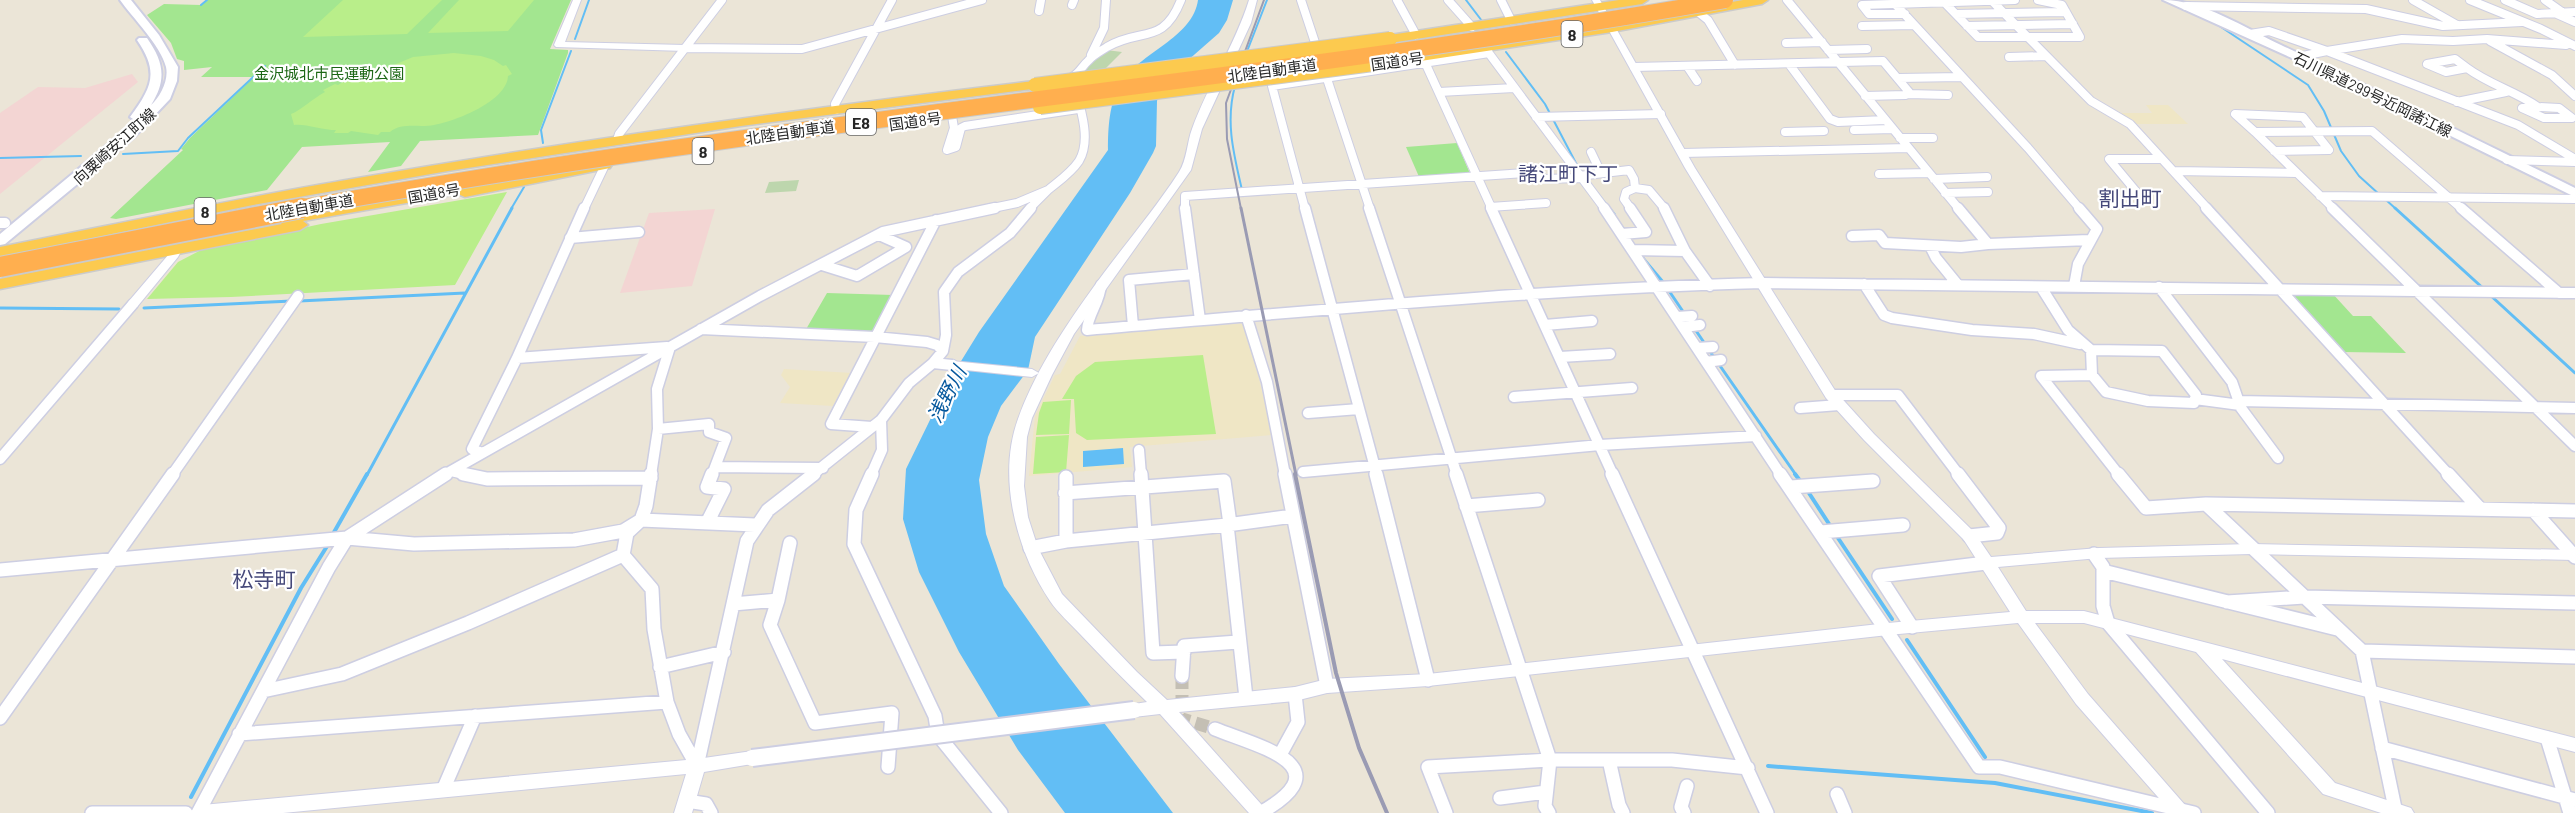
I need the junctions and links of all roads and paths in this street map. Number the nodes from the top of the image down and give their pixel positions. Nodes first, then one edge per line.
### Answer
1 (112, 0) edge
2 (125, 0) edge
3 (578, 0) edge
4 (722, 0) edge
5 (892, 0) edge
6 (980, 0) edge
7 (1041, 0) edge
8 (1106, 0) edge
9 (1181, 0) edge
10 (1253, 0) edge
11 (1301, 0) edge
12 (1397, 0) edge
13 (1448, 0) edge
14 (1501, 0) edge
15 (1642, 0) edge
16 (1725, 0) edge
17 (1762, 0) edge
18 (1786, 0) edge
19 (2015, 0) edge
20 (2038, 0) edge
21 (2168, 0) edge
22 (2413, 0) edge
23 (2470, 0) edge
24 (2505, 0) edge
25 (2545, 0) edge
26 (1943, 1) edge
27 (1992, 2) junction
28 (1598, 3) edge
29 (1895, 4) junction
30 (1696, 6) edge
31 (2186, 6) junction
32 (1039, 11) dead end
33 (2066, 12) junction
34 (2558, 12) junction
35 (2575, 12) edge
36 (1905, 14) junction
37 (1956, 14) junction
38 (2004, 14) junction
39 (1511, 20) junction
40 (2522, 22) junction
41 (2575, 22) edge
42 (2073, 24) junction
43 (1914, 25) junction
44 (2016, 25) junction
45 (1862, 26) dead end
46 (1967, 26) junction
47 (2459, 26) junction
48 (1612, 28) junction
49 (876, 29) junction
50 (1470, 29) junction
51 (1415, 34) junction
52 (2250, 34) junction
53 (2028, 37) junction
54 (2487, 39) junction
55 (1822, 42) junction
56 (1786, 43) dead end
57 (1315, 45) junction
58 (2566, 45) junction
59 (2575, 46) edge
60 (685, 48) junction
61 (1486, 48) junction
62 (1867, 49) dead end
63 (1828, 50) junction
64 (2327, 51) junction
65 (2046, 56) junction
66 (2009, 57) dead end
67 (2298, 57) junction
68 (1424, 60) junction
69 (1838, 62) junction
70 (1085, 63) junction
71 (1789, 64) junction
72 (1735, 65) junction
73 (1687, 66) junction
74 (172, 67) junction
75 (1634, 67) junction
76 (2468, 68) dead end
77 (158, 70) junction
78 (1327, 77) junction
79 (1961, 77) junction
80 (1901, 78) junction
81 (1697, 81) dead end
82 (1514, 88) junction
83 (1439, 92) junction
84 (2506, 92) junction
85 (1908, 94) junction
86 (1948, 95) dead end
87 (1866, 96) junction
88 (2575, 96) edge
89 (2457, 102) junction
90 (2538, 107) junction
91 (1078, 109) junction
92 (836, 110) junction
93 (1661, 114) junction
94 (952, 116) junction
95 (1536, 117) junction
96 (1886, 120) junction
97 (1893, 129) junction
98 (1854, 130) dead end
99 (1824, 131) dead end
100 (1785, 132) dead end
101 (2255, 132) junction
102 (2316, 132) junction
103 (1900, 138) junction
104 (1933, 138) dead end
105 (617, 140) junction
106 (575, 147) junction
107 (1559, 147) junction
108 (1569, 147) dead end
109 (1908, 148) junction
110 (2274, 151) junction
111 (1591, 152) dead end
112 (1683, 153) junction
113 (2161, 159) junction
114 (2507, 160) junction
115 (2575, 161) edge
116 (605, 165) junction
117 (2174, 171) junction
118 (1601, 173) junction
119 (2296, 173) junction
120 (1879, 174) dead end
121 (1582, 176) junction
122 (1931, 176) junction
123 (1477, 177) junction
124 (1987, 177) dead end
125 (1361, 185) junction
126 (1300, 188) junction
127 (1635, 188) junction
128 (1048, 190) junction
129 (1988, 192) dead end
130 (1945, 193) junction
131 (2575, 193) edge
132 (2139, 195) dead end
133 (2320, 196) junction
134 (2450, 198) junction
135 (2575, 199) edge
136 (1546, 203) dead end
137 (1490, 207) junction
138 (936, 220) junction
139 (2, 224) edge
140 (639, 232) dead end
141 (1626, 234) junction
142 (879, 236) junction
143 (1852, 236) dead end
144 (570, 238) junction
145 (2089, 240) junction
146 (0, 243) edge
147 (1988, 244) junction
148 (1930, 246) junction
149 (177, 248) junction
150 (1685, 251) junction
151 (0, 252) edge
152 (0, 260) edge
153 (822, 265) junction
154 (0, 267) edge
155 (1194, 274) junction
156 (0, 276) edge
157 (1763, 283) junction
158 (0, 284) edge
159 (1864, 284) junction
160 (1101, 285) junction
161 (1958, 285) junction
162 (1662, 286) junction
163 (1710, 286) junction
164 (2074, 286) junction
165 (2041, 287) junction
166 (2159, 287) junction
167 (2277, 289) junction
168 (2417, 291) junction
169 (1530, 293) junction
170 (2559, 293) junction
171 (2575, 293) edge
172 (296, 300) dead end
173 (1401, 303) junction
174 (133, 304) joint
175 (1332, 309) junction
176 (1246, 315) junction
177 (1692, 316) dead end
178 (1200, 320) junction
179 (1592, 321) dead end
180 (1682, 322) junction
181 (1545, 325) junction
182 (1700, 325) dead end
183 (1132, 326) junction
184 (701, 329) junction
185 (875, 337) junction
186 (2080, 344) junction
187 (670, 346) junction
188 (2091, 350) junction
189 (943, 351) junction
190 (1610, 354) dead end
191 (1560, 357) junction
192 (517, 358) junction
193 (933, 363) junction
194 (952, 365) joint
195 (1038, 374) junction
196 (2092, 375) junction
197 (1632, 388) dead end
198 (1575, 393) junction
199 (1514, 397) dead end
200 (2195, 399) junction
201 (1835, 400) junction
202 (2239, 403) junction
203 (2385, 405) junction
204 (2536, 407) junction
205 (1800, 408) dead end
206 (2575, 408) edge
207 (1359, 410) junction
208 (1308, 413) dead end
209 (877, 423) junction
210 (658, 429) junction
211 (1756, 436) junction
212 (1600, 445) junction
213 (2575, 446) edge
214 (1139, 450) dead end
215 (482, 453) junction
216 (1451, 458) junction
217 (2278, 458) dead end
218 (0, 459) edge
219 (1374, 465) junction
220 (715, 467) junction
221 (823, 468) junction
222 (451, 471) junction
223 (1303, 472) dead end
224 (1066, 477) dead end
225 (651, 478) junction
226 (1873, 481) dead end
227 (1142, 487) junction
228 (1798, 487) junction
229 (1065, 493) junction
230 (1538, 500) dead end
231 (2206, 504) junction
232 (1466, 506) junction
233 (2480, 510) junction
234 (2533, 510) junction
235 (2575, 511) edge
236 (1293, 516) junction
237 (641, 520) junction
238 (707, 523) junction
239 (755, 525) junction
240 (1229, 525) junction
241 (1904, 525) dead end
242 (1829, 531) junction
243 (1144, 534) junction
244 (1969, 536) junction
245 (342, 539) junction
246 (1066, 540) junction
247 (790, 543) dead end
248 (1030, 548) junction
249 (2251, 549) junction
250 (2094, 554) junction
251 (623, 555) junction
252 (2574, 556) edge
253 (111, 560) junction
254 (1986, 562) junction
255 (0, 570) edge
256 (2103, 571) junction
257 (2304, 597) junction
258 (778, 600) junction
259 (2228, 602) junction
260 (2575, 603) edge
261 (733, 604) junction
262 (2022, 617) junction
263 (2108, 623) junction
264 (1912, 627) junction
265 (1887, 629) junction
266 (2338, 629) junction
267 (1239, 642) junction
268 (2200, 647) junction
269 (1184, 651) junction
270 (1693, 651) junction
271 (2362, 651) junction
272 (724, 652) junction
273 (2575, 657) edge
274 (660, 668) junction
275 (1519, 668) junction
276 (1182, 676) tunnel mouth
277 (1428, 680) junction
278 (1327, 686) junction
279 (263, 691) junction
280 (2370, 692) junction
281 (1294, 694) junction
282 (1246, 698) junction
283 (667, 702) junction
284 (1164, 707) junction
285 (475, 716) junction
286 (0, 718) edge
287 (1215, 729) tunnel mouth
288 (239, 734) junction
289 (2547, 738) junction
290 (2575, 745) edge
291 (2382, 748) junction
292 (1280, 755) junction
293 (1550, 760) junction
294 (1609, 760) junction
295 (697, 766) junction
296 (888, 767) dead end
297 (1748, 768) junction
298 (1687, 786) dead end
299 (443, 790) junction
300 (1546, 792) junction
301 (1837, 794) dead end
302 (1500, 798) dead end
303 (2570, 799) edge
304 (685, 807) edge
305 (2186, 812) edge
306 (2399, 812) edge
307 (92, 813) edge
308 (186, 813) edge
309 (200, 813) edge
310 (711, 813) edge
311 (1001, 813) edge
312 (1260, 813) edge
313 (1446, 813) edge
314 (1548, 813) edge
315 (1623, 813) edge
316 (1684, 813) edge
317 (1767, 813) edge
318 (1845, 813) edge
319 (2268, 813) edge
320 (2570, 813) edge

1 - 77 main road
2 - 74 main road
3 - 60 street
4 - 60 street
5 - 49 street
6 - 49 street
7 - 32 street
8 - 70 street
9 - 70 street
10 - 160 street
11 - 57 street
12 - 51 street
13 - 50 street
14 - 39 street
15 - 28 highway, 国道8号 / 8
16 - 154 highway, 北陸自動車道 / E8, bridge
17 - 30 highway, 国道8号 / 8
18 - 55 street
19 - 27 street
20 - 33 street
21 - 31 main road, 石川県道299号近岡諸江線
22 - 47 street
23 - 40 street
24 - 34 street
25 - 34 street
26 - 27 street
26 - 29 street
26 - 37 street
27 - 38 street
28 - 39 highway, 国道8号 / 8
28 - 48 street
29 - 36 street
29 - 36 street
30 - 48 highway, 国道8号 / 8
30 - 72 street
30 - 152 highway, 北陸自動車道 / E8
31 - 47 street
31 - 52 main road, 石川県道299号近岡諸江線
33 - 38 street
33 - 42 street
34 - 35 street
34 - 41 street
36 - 43 street
37 - 38 street
37 - 46 street
38 - 44 street
39 - 50 highway, 国道8号 / 8
40 - 47 street
40 - 58 street
42 - 44 street
42 - 53 street
43 - 45 street
43 - 79 street
44 - 46 street
44 - 53 street
46 - 53 street
47 - 54 street
48 - 61 highway, 国道8号 / 8
48 - 75 street
49 - 60 street
49 - 92 street
50 - 51 highway, 国道8号 / 8
51 - 57 street
51 - 92 highway, 国道8号 / 8, bridge
52 - 64 street
52 - 67 main road, 石川県道299号近岡諸江線
53 - 65 street
54 - 58 street
54 - 64 street
54 - 88 street
55 - 56 street
55 - 63 street
57 - 78 street
58 - 59 street
60 - 105 street
61 - 68 highway, 国道8号 / 8
61 - 82 street
62 - 63 street
63 - 69 street
64 - 67 street
64 - 89 street
65 - 66 street
65 - 113 street
67 - 114 main road, 石川県道299号近岡諸江線
68 - 78 street
68 - 83 street
68 - 94 highway, 国道8号 / 8, bridge
69 - 71 street
69 - 80 street
69 - 87 street
70 - 91 street
71 - 72 street
71 - 96 street
72 - 73 street
73 - 75 street
73 - 81 street
74 - 77 street
74 - 146 main road, 向粟崎安江町線
75 - 93 street
76 - 84 street
77 - 139 main road, 向粟崎安江町線
78 - 125 street
78 - 126 street
79 - 80 street
79 - 145 street
80 - 85 street
82 - 83 street
82 - 95 street
83 - 123 street
84 - 89 street
84 - 90 street
85 - 86 street
85 - 87 street
87 - 96 street
89 - 115 street
90 - 90 street
91 - 94 street
91 - 128 street
92 - 105 highway, 国道8号 / 8
93 - 95 street
93 - 112 street
94 - 116 highway, 国道8号 / 8
95 - 107 street
96 - 97 street
97 - 98 street
97 - 103 street
99 - 100 street
101 - 102 street
101 - 102 street
101 - 110 street
102 - 110 street
102 - 134 street
103 - 104 street
103 - 109 street
105 - 106 highway, 国道8号 / 8
106 - 146 highway
106 - 151 highway, 国道8号 / 8
107 - 108 street
107 - 121 street
109 - 112 street
109 - 122 street
110 - 119 street
111 - 118 street
112 - 157 street
113 - 117 street
113 - 132 street
114 - 115 street
114 - 131 main road, 石川県道299号近岡諸江線
116 - 144 street
116 - 149 highway
116 - 156 highway, 国道8号 / 8
117 - 119 street
117 - 167 street
118 - 121 street
118 - 127 street
119 - 133 street
120 - 122 street
121 - 123 street
121 - 141 street
122 - 124 street
122 - 130 street
123 - 125 street
123 - 137 street
125 - 126 street
125 - 173 street
126 - 155 street
126 - 175 street
127 - 141 street
127 - 150 street
128 - 138 street
128 - 189 street
129 - 130 street
130 - 147 street
133 - 134 street
133 - 168 street
134 - 135 street
134 - 170 street
136 - 137 street
137 - 169 street
138 - 142 street
138 - 185 street
140 - 144 street
141 - 150 street
141 - 162 street
142 - 153 street
142 - 153 street
143 - 148 street
144 - 192 street
145 - 147 street
145 - 164 street
147 - 148 street
148 - 161 street
149 - 158 highway
149 - 174 street
150 - 163 street
153 - 184 street
155 - 178 street
155 - 183 street
157 - 159 street
157 - 163 street
157 - 201 street
159 - 161 street
159 - 186 street
160 - 183 street
160 - 195 street
161 - 165 street
162 - 163 street
162 - 169 street
162 - 180 street
164 - 165 street
164 - 166 street
165 - 186 street
166 - 167 street
166 - 202 street
167 - 168 street
167 - 203 street
168 - 170 street
168 - 204 street
169 - 173 street
169 - 181 street
170 - 171 street
172 - 253 street
173 - 175 street
173 - 216 street
174 - 218 street
175 - 176 street
175 - 207 street
176 - 178 street
176 - 236 street
177 - 180 street
178 - 183 street
179 - 181 street
180 - 182 street
180 - 211 street
181 - 191 street
184 - 185 street
184 - 187 street
185 - 189 street
185 - 209 street
186 - 188 street
187 - 192 street
187 - 210 street
187 - 215 street
188 - 196 street
188 - 200 street
189 - 193 street
190 - 191 street
191 - 198 street
192 - 215 street
193 - 194 street
193 - 209 street
194 - 195 street
195 - 248 street
196 - 200 street
196 - 231 street
197 - 198 street
198 - 199 street
198 - 212 street
200 - 202 street
201 - 205 street
201 - 244 street
201 - 244 street
202 - 203 street
202 - 217 street
203 - 204 street
203 - 233 street
204 - 206 street
204 - 213 street
207 - 208 street
207 - 219 street
209 - 221 street
209 - 311 street
210 - 220 street
210 - 225 street
211 - 212 street
211 - 228 street
212 - 216 street
212 - 270 street
214 - 227 street
215 - 222 street
216 - 219 street
216 - 232 street
219 - 223 street
219 - 277 street
220 - 221 street
220 - 238 street
221 - 239 street
222 - 225 street
222 - 245 street
224 - 229 street
225 - 237 street
226 - 228 street
227 - 229 street
227 - 240 street
227 - 243 street
228 - 242 street
229 - 246 street
230 - 232 street
231 - 233 street
231 - 249 street
232 - 275 street
233 - 234 street
234 - 235 street
234 - 252 street
236 - 240 street
236 - 278 street
237 - 238 street
237 - 245 street
237 - 251 street
238 - 239 street
239 - 261 street
240 - 243 street
240 - 267 street
241 - 242 street
242 - 265 street
243 - 246 street
243 - 269 street
244 - 254 street
245 - 253 street
245 - 279 street
246 - 248 street
247 - 258 street
248 - 284 street
249 - 250 street
249 - 252 street
249 - 257 street
250 - 254 street
250 - 256 street
251 - 274 street
251 - 279 street
253 - 255 street
253 - 286 street
254 - 262 street
254 - 264 street
256 - 259 street
256 - 263 street
257 - 259 street
257 - 260 street
257 - 266 street
258 - 261 street
258 - 296 street
259 - 266 street
261 - 272 street
262 - 263 street
262 - 264 street
262 - 305 street
263 - 268 street
263 - 319 street
264 - 265 street
265 - 270 street
265 - 305 street
266 - 271 street
267 - 269 street
267 - 282 street
268 - 280 street
268 - 306 street
269 - 276 street
270 - 275 street
270 - 297 street
271 - 273 street
271 - 280 street
272 - 274 street
272 - 295 street
274 - 283 street
275 - 277 street
275 - 293 street
277 - 278 street
278 - 281 street
279 - 288 street
280 - 289 street
280 - 291 street
281 - 282 street
281 - 292 street
282 - 284 street
283 - 285 street
283 - 295 street
284 - 295 street, bridge
284 - 312 street
285 - 288 street
285 - 299 street
287 - 292 street
288 - 309 street
289 - 290 street
289 - 303 street
291 - 303 street
291 - 306 street
292 - 312 street
293 - 294 street
293 - 300 street
293 - 313 street
294 - 297 street
294 - 315 street
295 - 299 street
295 - 304 street
297 - 317 street
298 - 316 street
299 - 309 street
300 - 302 street
300 - 314 street
301 - 318 street
303 - 320 street
304 - 310 street
307 - 308 street

